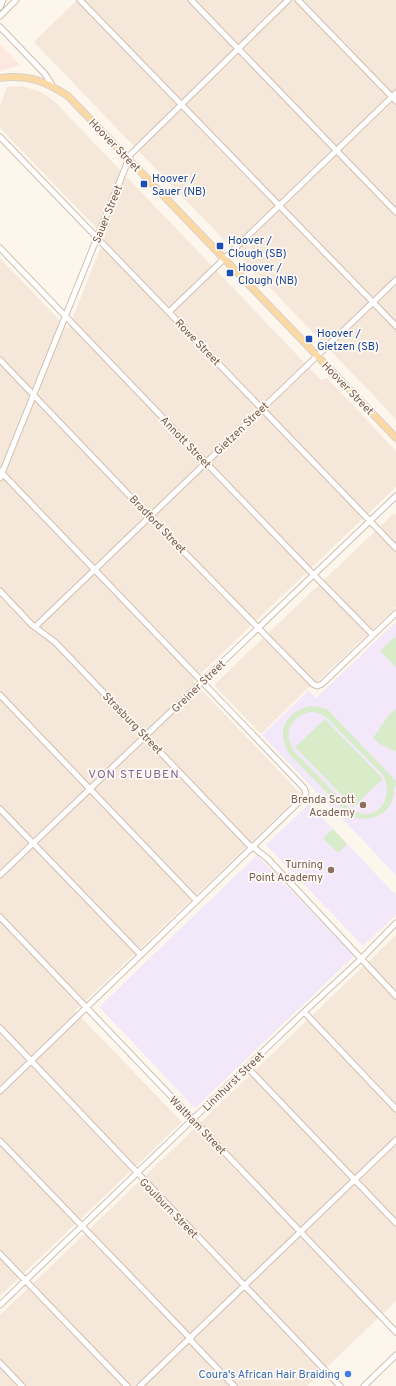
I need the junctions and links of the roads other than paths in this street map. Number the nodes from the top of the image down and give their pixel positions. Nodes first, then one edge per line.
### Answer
1 (3, 0) edge
2 (16, 0) edge
3 (80, 0) edge
4 (191, 0) edge
5 (288, 0) edge
6 (298, 0) edge
7 (0, 7) edge
8 (0, 16) edge
9 (0, 26) edge
10 (238, 49) junction
11 (0, 78) edge
12 (52, 85) junction
13 (395, 97) edge
14 (181, 105) junction
15 (0, 137) edge
16 (336, 151) junction
17 (128, 158) junction
18 (279, 206) junction
19 (396, 212) edge
20 (97, 238) junction
21 (0, 248) edge
22 (224, 259) junction
23 (396, 280) edge
24 (373, 302) junction
25 (169, 312) junction
26 (66, 316) junction
27 (396, 326) edge
28 (317, 356) junction
29 (0, 360) edge
30 (34, 396) junction
31 (262, 409) junction
32 (396, 438) edge
33 (206, 463) junction
34 (1, 474) edge
35 (396, 496) edge
36 (149, 516) junction
37 (370, 521) junction
38 (396, 548) edge
39 (94, 569) junction
40 (314, 575) junction
41 (0, 591) edge
42 (396, 613) edge
43 (35, 627) junction
44 (258, 628) junction
45 (373, 635) junction
46 (202, 681) junction
47 (0, 695) edge
48 (146, 736) junction
49 (90, 789) junction
50 (0, 809) edge
51 (33, 843) junction
52 (253, 847) junction
53 (0, 875) edge
54 (197, 901) junction
55 (0, 917) edge
56 (396, 923) edge
57 (141, 956) junction
58 (361, 959) junction
59 (396, 996) edge
60 (86, 1008) junction
61 (304, 1012) junction
62 (0, 1028) edge
63 (31, 1061) junction
64 (247, 1067) junction
65 (0, 1091) edge
66 (396, 1109) edge
67 (193, 1119) junction
68 (396, 1140) edge
69 (0, 1141) edge
70 (137, 1174) junction
71 (354, 1180) junction
72 (396, 1223) edge
73 (82, 1227) junction
74 (300, 1232) junction
75 (0, 1254) edge
76 (26, 1280) junction
77 (245, 1286) junction
78 (0, 1305) edge
79 (396, 1332) edge
80 (190, 1338) junction
81 (396, 1355) edge
82 (0, 1363) edge
83 (22, 1386) edge
84 (127, 1386) edge
85 (140, 1386) edge
86 (234, 1386) edge
87 (340, 1386) edge
88 (364, 1386) edge

1 - 7 street
2 - 8 street
3 - 14 street
4 - 10 street
5 - 10 street, Sauer Street
6 - 13 street
9 - 12 street, Hoover Street
10 - 14 street, Sauer Street
10 - 16 street
11 - 12 main road
12 - 17 main road, Hoover Street
13 - 16 street
14 - 17 street, Sauer Street
14 - 18 street
15 - 20 street, Rowe Street
16 - 18 street
16 - 19 street
17 - 20 street, Sauer Street
17 - 22 main road, Hoover Street
18 - 22 street
18 - 24 street
20 - 25 street, Rowe Street
20 - 26 street, Sauer Street
21 - 26 street, Annott Street
22 - 25 street
22 - 28 main road, Hoover Street
23 - 24 street, Gietzen Street
24 - 27 street
24 - 28 street, Gietzen Street
25 - 31 street, Rowe Street
26 - 30 street, Sauer Street
26 - 33 street, Annott Street
28 - 31 street, Gietzen Street
28 - 32 main road, Hoover Street
29 - 30 street, Bradford Street
30 - 34 street, Sauer Street
30 - 36 street, Bradford Street
31 - 33 street, Gietzen Street
31 - 37 street, Rowe Street
33 - 36 street, Gietzen Street
33 - 40 street, Annott Street
34 - 39 street
35 - 37 street, Greiner Street
36 - 39 street, Gietzen Street
36 - 44 street, Bradford Street
37 - 38 street, Rowe Street
37 - 40 street, Greiner Street
39 - 43 street, Gietzen Street
39 - 46 street
40 - 44 street, Greiner Street
40 - 45 street, Annott Street
41 - 43 street, Strasburg Street
42 - 45 street
43 - 48 street, Strasburg Street
44 - 45 street, Bradford Street
44 - 46 street, Greiner Street
46 - 48 street, Greiner Street
46 - 52 street
47 - 49 street
48 - 49 street, Greiner Street
48 - 52 street, Strasburg Street
49 - 51 street, Greiner Street
49 - 54 street
50 - 51 street
51 - 53 street, Greiner Street
51 - 57 street
52 - 54 street
52 - 58 street, Strasburg Street
54 - 57 street
55 - 60 street, Waltham Street
56 - 58 street, Linnhurst Street
57 - 60 street
58 - 59 street, Strasburg Street
58 - 61 street, Linnhurst Street
60 - 63 street
60 - 67 street, Waltham Street
61 - 64 street, Linnhurst Street
61 - 66 street
62 - 63 street, Goulburn Street
63 - 65 street
63 - 70 street, Goulburn Street
64 - 67 street, Linnhurst Street
64 - 71 street
67 - 70 street, Linnhurst Street
67 - 74 street, Waltham Street
68 - 71 street
69 - 73 street
70 - 73 street, Linnhurst Street
70 - 77 street, Goulburn Street
71 - 72 street
71 - 74 street
73 - 76 street, Linnhurst Street
73 - 80 street
74 - 77 street
74 - 79 street, Waltham Street
75 - 76 street
76 - 78 street, Linnhurst Street
76 - 84 street
77 - 80 street
77 - 87 street, Goulburn Street
80 - 85 street
80 - 86 street
81 - 88 street
82 - 83 street

